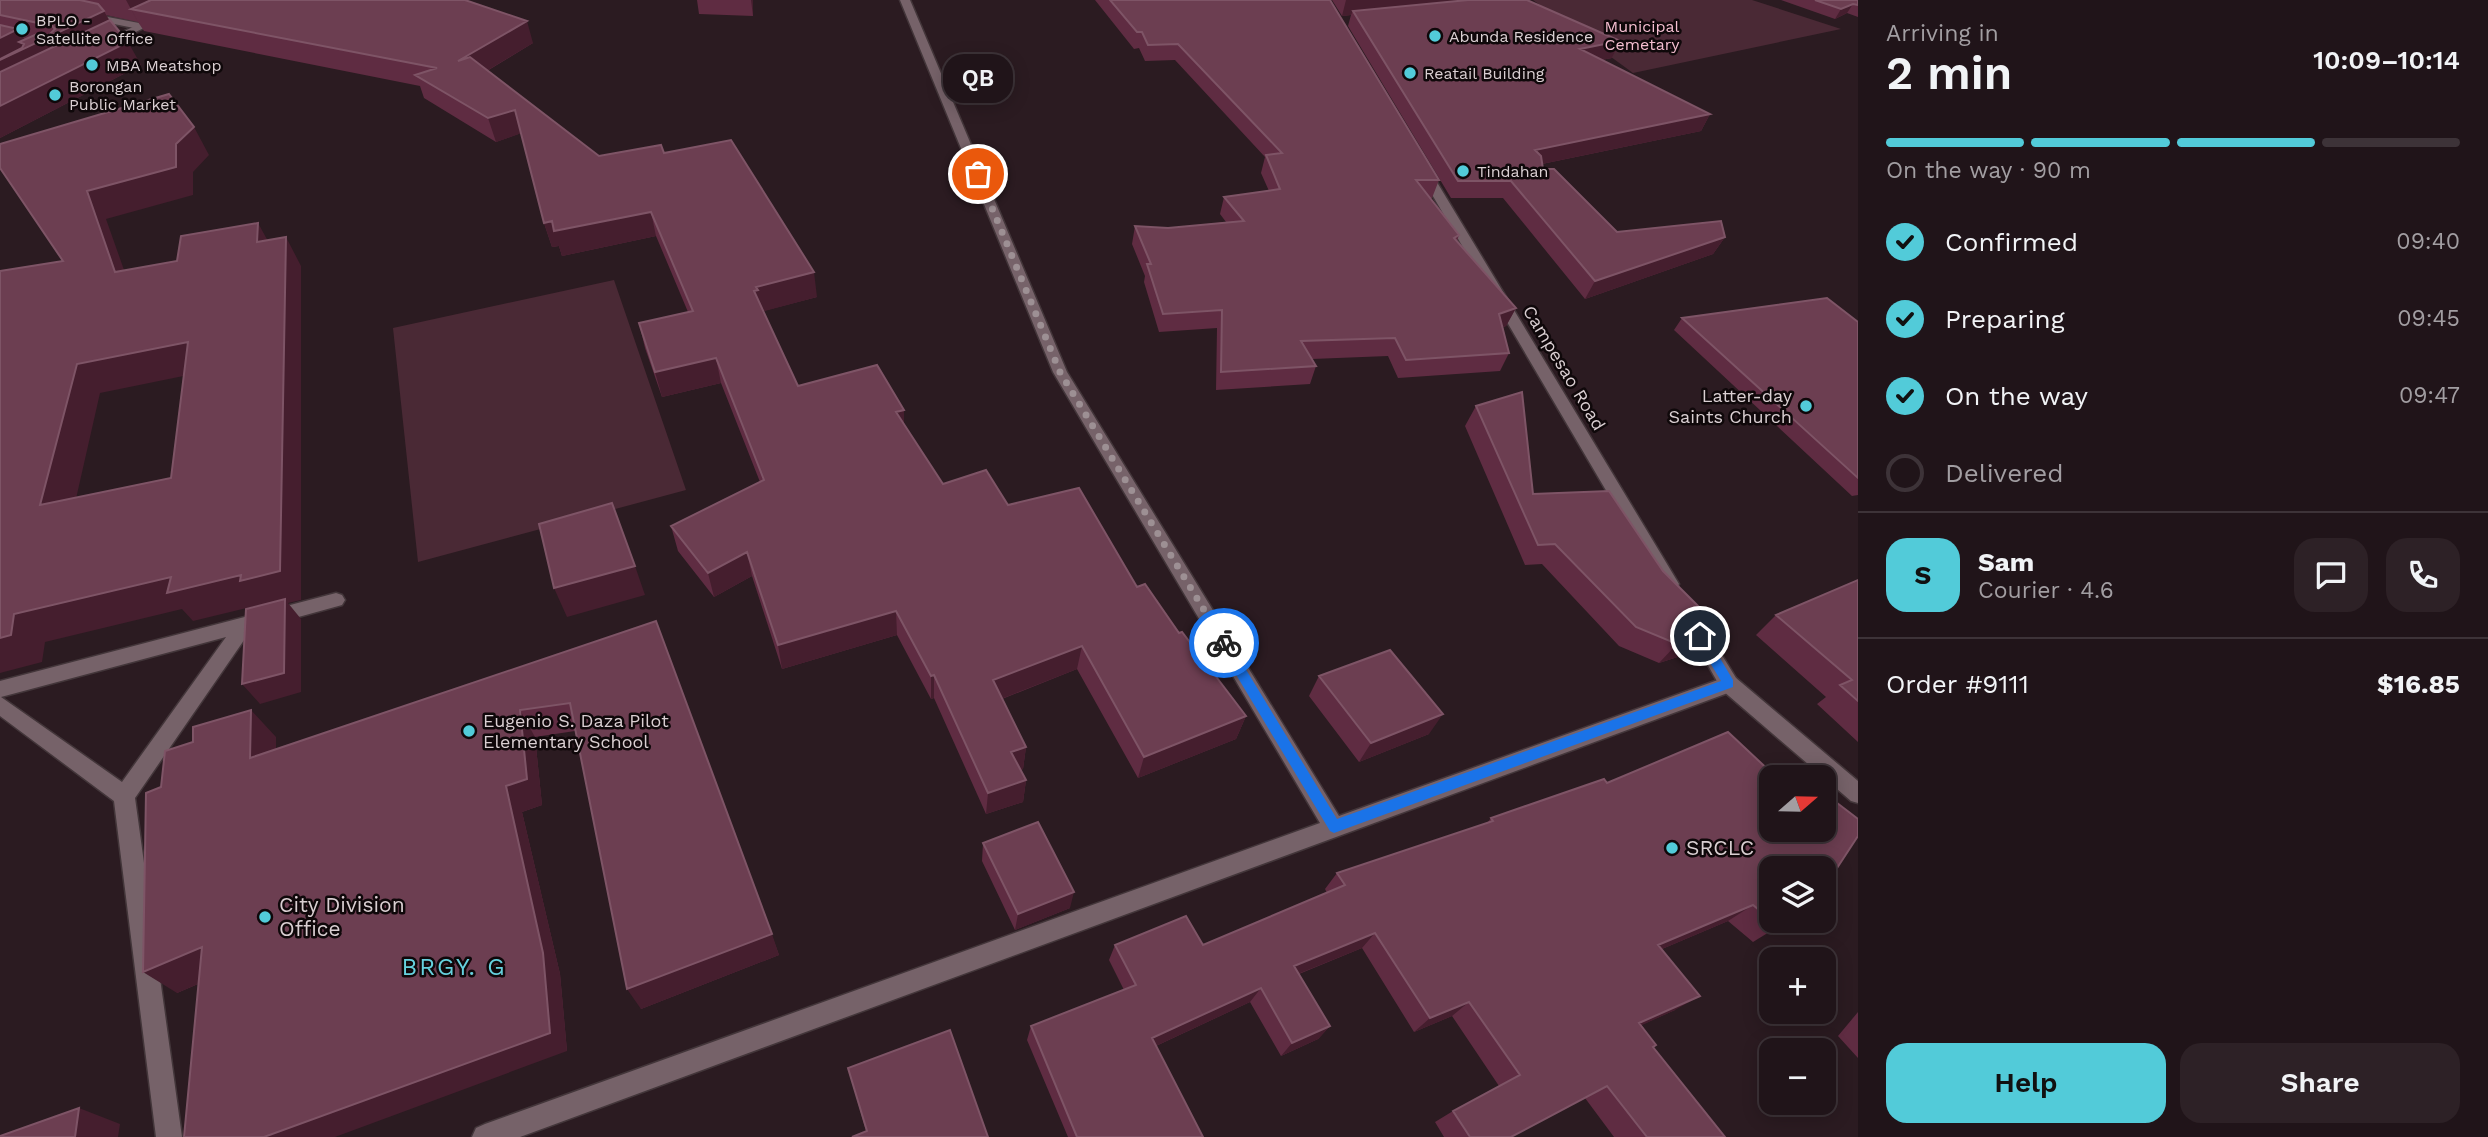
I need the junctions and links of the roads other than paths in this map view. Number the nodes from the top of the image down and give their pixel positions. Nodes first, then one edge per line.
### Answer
1 (196, 0) edge
2 (905, 0) edge
3 (74, 13) edge
4 (139, 26) junction
5 (89, 47) edge
6 (1414, 153) edge
7 (1676, 594) edge
8 (336, 600) dead end
9 (1688, 615) edge
10 (244, 625) junction
11 (1729, 684) junction
12 (0, 689) edge
13 (0, 705) edge
14 (1858, 794) edge
15 (124, 796) junction
16 (1334, 827) junction
17 (169, 1137) edge
18 (485, 1137) edge

1 - 4 street
2 - 16 street
3 - 4 street
4 - 5 street
6 - 7 street, Campesao Road
8 - 10 street
9 - 11 street
10 - 12 street
10 - 15 street
11 - 14 street
11 - 16 street
13 - 15 street
15 - 17 street
16 - 18 street

